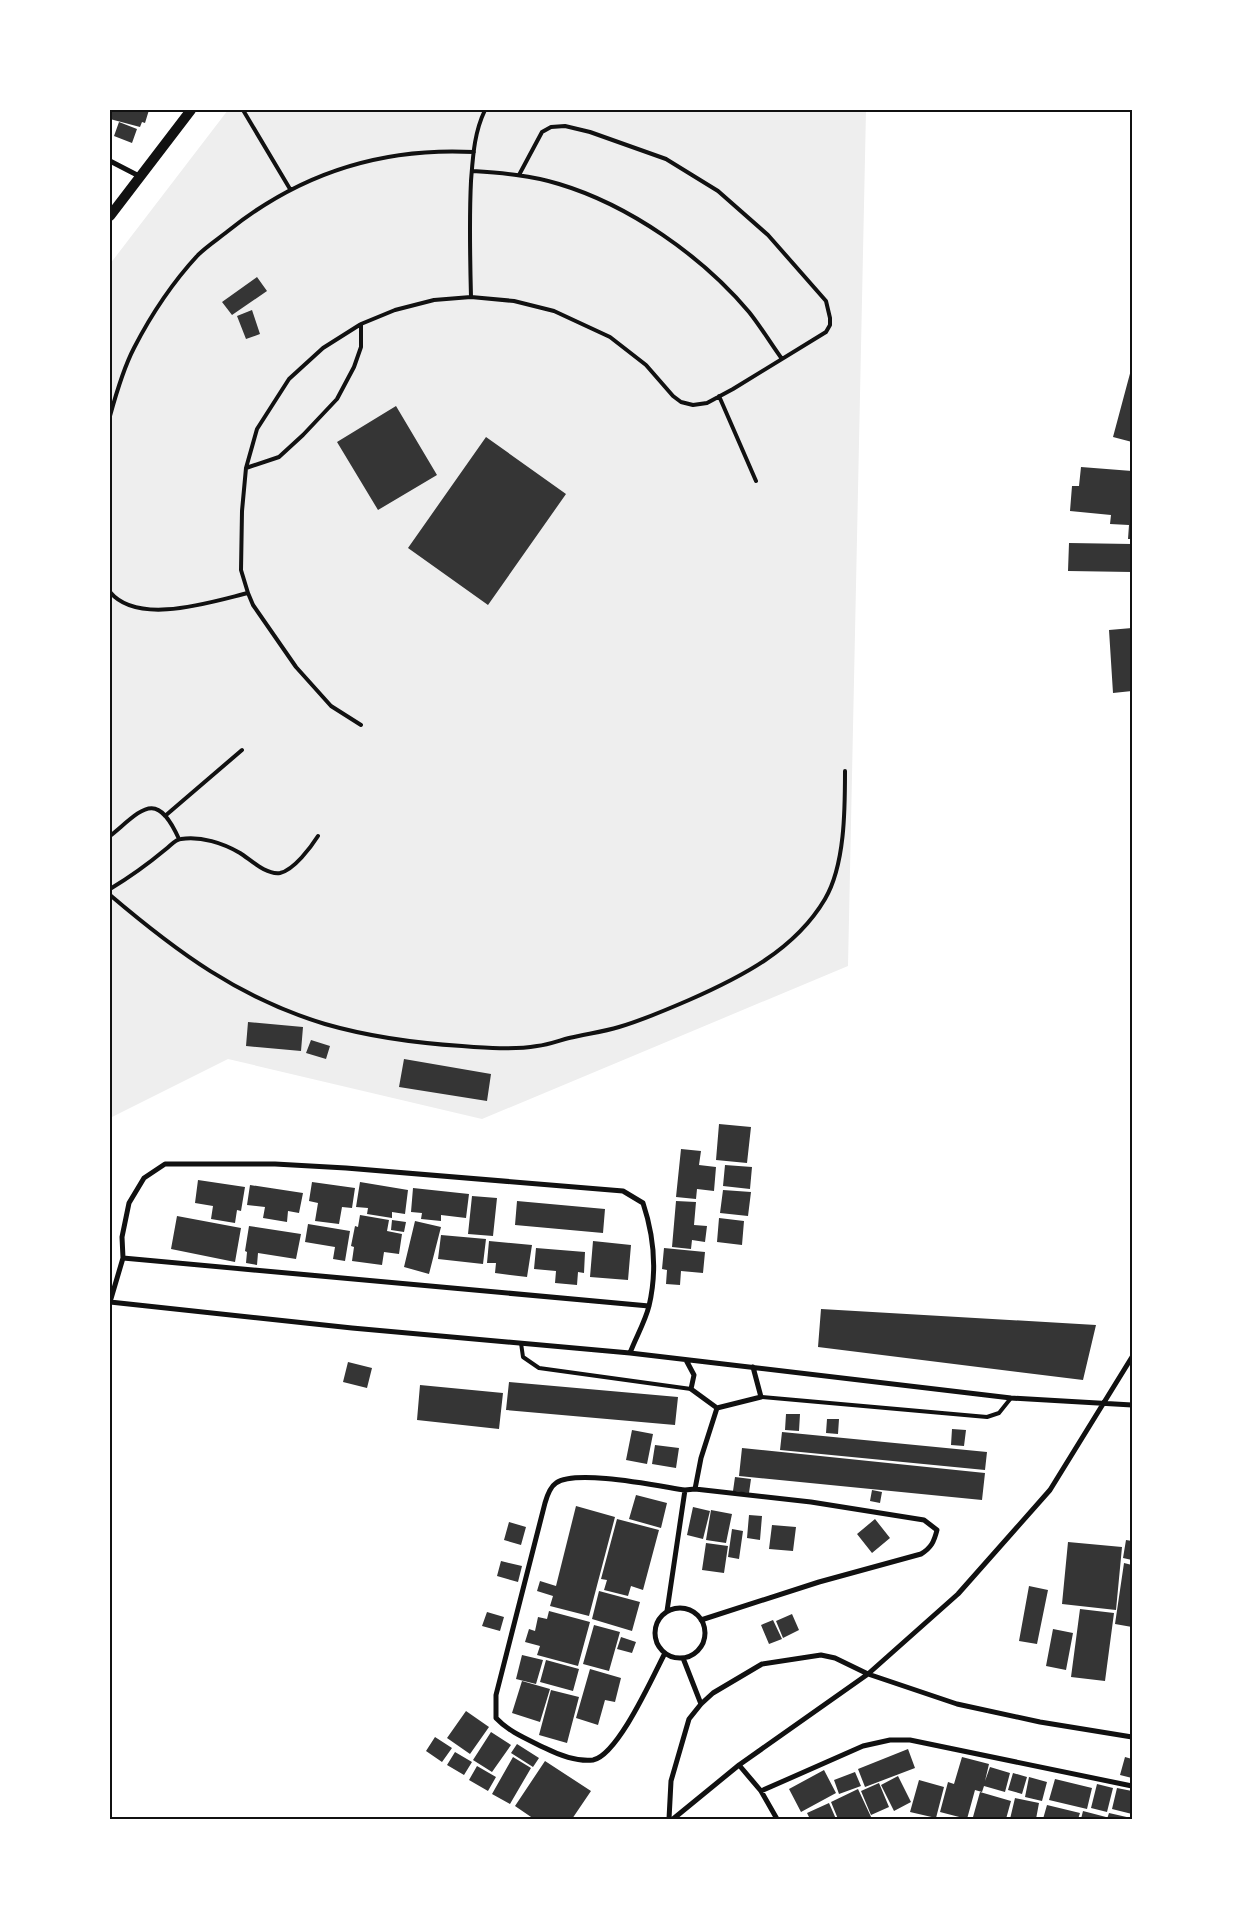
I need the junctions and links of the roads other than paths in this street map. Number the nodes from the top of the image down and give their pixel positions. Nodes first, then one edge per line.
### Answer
1 (191, 110) edge
2 (243, 110) edge
3 (485, 110) edge
4 (474, 152) junction
5 (110, 161) edge
6 (472, 171) junction
7 (519, 175) junction
8 (139, 176) junction
9 (290, 189) junction
10 (110, 216) edge
11 (471, 296) junction
12 (361, 324) junction
13 (782, 359) junction
14 (719, 396) junction
15 (110, 416) edge
16 (246, 468) junction
17 (756, 481) dead end
18 (110, 592) edge
19 (248, 592) junction
20 (361, 725) dead end
21 (242, 750) dead end
22 (846, 771) dead end
23 (165, 816) junction
24 (110, 836) edge
25 (318, 836) dead end
26 (179, 839) junction
27 (110, 889) edge
28 (110, 895) edge
29 (122, 1258) junction
30 (110, 1302) edge
31 (648, 1306) junction
32 (521, 1343) junction
33 (630, 1353) junction
34 (1132, 1357) edge
35 (686, 1360) junction
36 (753, 1366) junction
37 (691, 1389) junction
38 (761, 1397) junction
39 (1011, 1398) junction
40 (1101, 1404) junction
41 (1132, 1405) edge
42 (717, 1408) junction
43 (695, 1489) junction
44 (685, 1490) junction
45 (667, 1611) junction
46 (702, 1620) junction
47 (665, 1653) junction
48 (684, 1658) junction
49 (868, 1674) junction
50 (701, 1704) junction
51 (1132, 1737) edge
52 (738, 1765) junction
53 (1132, 1786) edge
54 (761, 1791) junction
55 (669, 1819) edge
56 (673, 1819) edge
57 (777, 1819) edge

1 - 8 main road
2 - 9 lane
3 - 4 lane
4 - 6 lane
4 - 9 lane
5 - 8 street
6 - 7 lane
6 - 11 lane
7 - 13 lane
7 - 13 lane
8 - 10 main road
9 - 15 lane
11 - 12 lane
11 - 14 lane
12 - 16 lane
12 - 16 lane
13 - 14 lane
14 - 17 lane
16 - 19 lane
18 - 19 lane
19 - 20 lane
21 - 23 lane
22 - 28 lane
23 - 24 lane
23 - 26 lane
25 - 26 lane
26 - 27 lane
29 - 30 street
29 - 31 street
29 - 31 street
30 - 32 street
31 - 33 street
32 - 33 street
32 - 37 lane
33 - 35 street
34 - 40 street
35 - 36 street
35 - 37 street
36 - 38 street
36 - 39 street
37 - 42 street
38 - 39 lane
38 - 42 street
39 - 40 street
40 - 41 street
40 - 49 street
42 - 43 street
43 - 44 street
43 - 46 street
44 - 45 street
44 - 47 street
45 - 46 street
45 - 47 street
46 - 48 street
47 - 48 street
48 - 50 street
49 - 50 street
49 - 51 street
49 - 52 street
50 - 55 street
52 - 54 street
52 - 56 street
53 - 54 street
54 - 57 street

